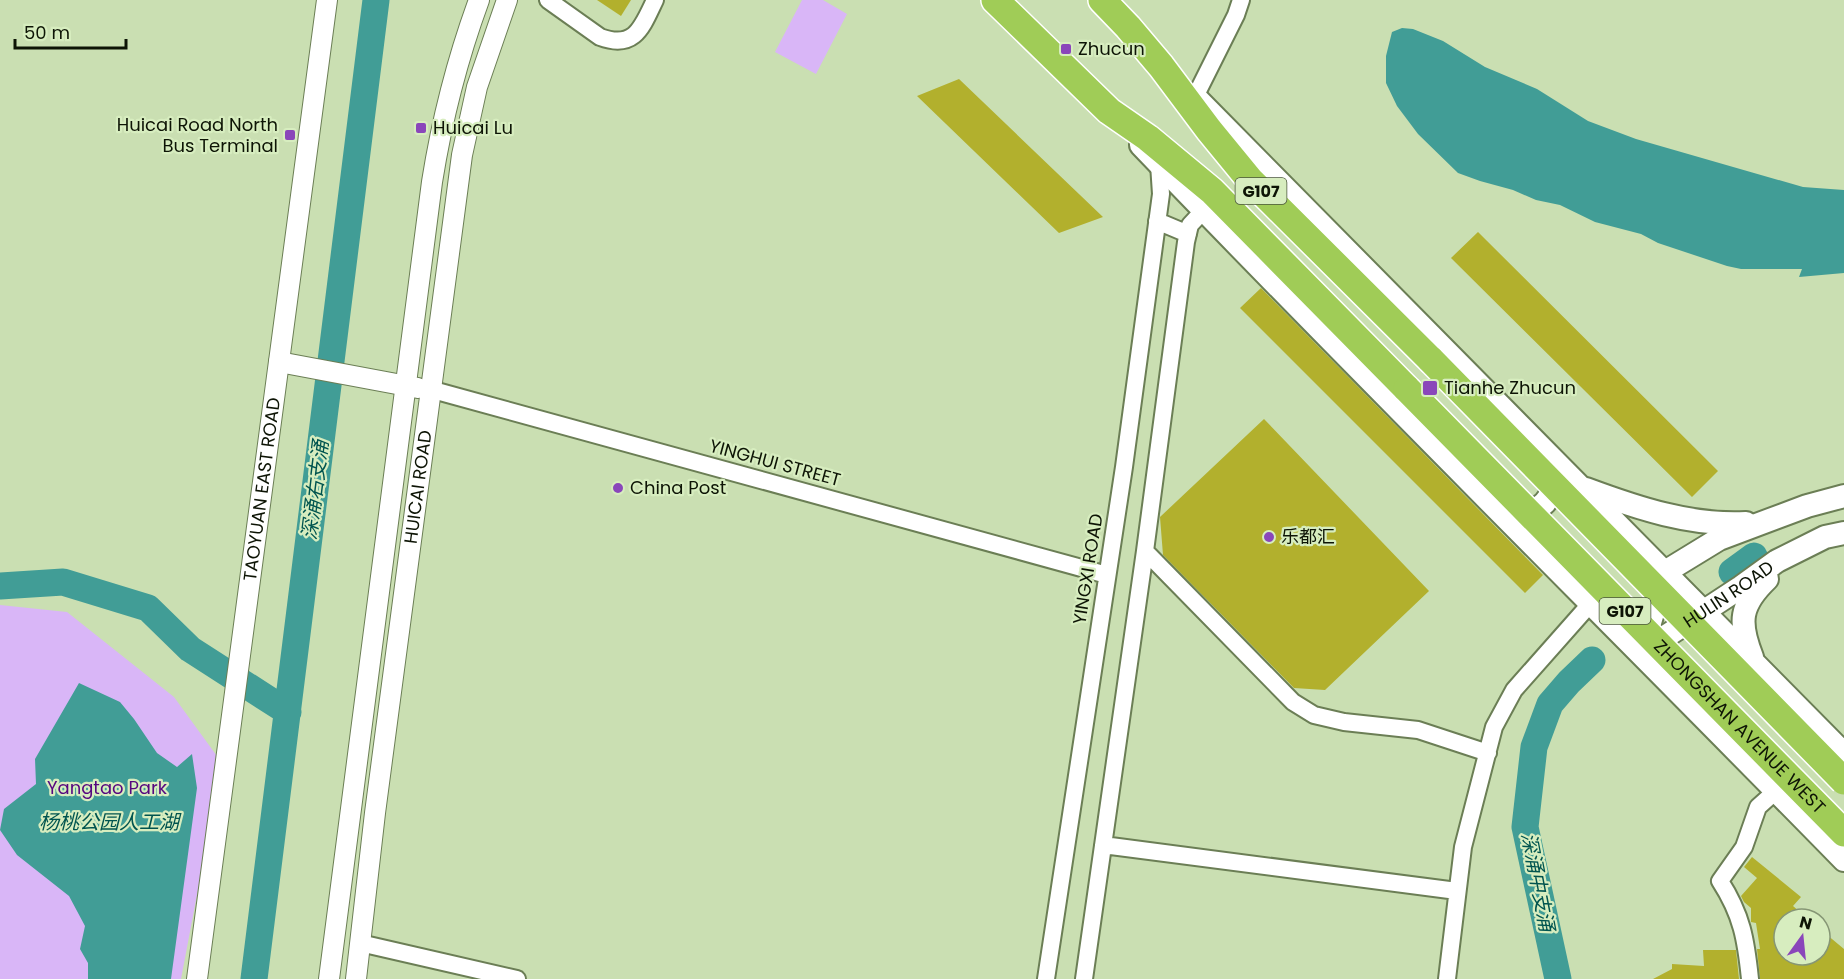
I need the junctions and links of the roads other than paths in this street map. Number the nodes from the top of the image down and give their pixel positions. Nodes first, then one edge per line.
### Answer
1 (327, 0) edge
2 (479, 0) edge
3 (507, 0) edge
4 (548, 0) edge
5 (655, 0) edge
6 (995, 0) edge
7 (1102, 0) edge
8 (1241, 0) edge
9 (1146, 48) junction
10 (1195, 97) junction
11 (1108, 111) junction
12 (1159, 164) junction
13 (1203, 211) junction
14 (1157, 221) junction
15 (1188, 234) junction
16 (412, 327) junction
17 (440, 330) junction
18 (279, 362) junction
19 (406, 386) junction
20 (433, 390) junction
21 (1550, 457) junction
22 (1578, 485) junction
23 (1844, 496) edge
24 (1493, 504) junction
25 (1762, 522) junction
26 (1844, 533) edge
27 (1145, 550) junction
28 (1789, 555) junction
29 (1665, 572) junction
30 (1107, 574) junction
31 (1591, 603) junction
32 (1705, 611) junction
33 (1641, 653) junction
34 (1755, 663) junction
35 (1488, 753) junction
36 (1844, 754) edge
37 (356, 764) junction
38 (381, 767) junction
39 (1844, 782) edge
40 (1777, 790) junction
41 (351, 810) junction
42 (375, 813) junction
43 (1844, 833) edge
44 (1103, 845) junction
45 (1844, 860) edge
46 (1457, 891) junction
47 (360, 943) junction
48 (197, 979) edge
49 (329, 979) edge
50 (356, 979) edge
51 (517, 979) edge
52 (1046, 979) edge
53 (1084, 979) edge
54 (1447, 979) edge
55 (1750, 979) edge

1 - 18 street, TAOYUAN EAST ROAD
2 - 16 street, HUICAI ROAD
3 - 17 street, HUICAI ROAD
4 - 5 street
6 - 11 highway, G107
7 - 9 highway, G107
8 - 10 street
9 - 10 main road
9 - 39 highway, ZHONGSHAN AVENUE WEST / G107, bridge
10 - 21 main road
11 - 12 main road
11 - 43 highway, ZHONGSHAN AVENUE WEST / G107, bridge
12 - 13 main road
12 - 14 street, YINGXI ROAD
13 - 15 street
13 - 24 main road
14 - 15 street
14 - 30 street, YINGXI ROAD
15 - 27 street
16 - 17 street
16 - 19 street, HUICAI ROAD
17 - 20 street, HUICAI ROAD
18 - 19 street
18 - 48 street, TAOYUAN EAST ROAD
19 - 20 street
19 - 37 street, HUICAI ROAD
20 - 30 street, YINGHUI STREET
20 - 38 street, HUICAI ROAD
21 - 22 main road
21 - 24 main road
22 - 25 main road
22 - 29 main road
23 - 25 main road
24 - 31 main road
25 - 29 main road
26 - 28 main road, HULIN ROAD
27 - 35 street
27 - 44 street
28 - 32 main road, HULIN ROAD
28 - 34 main road
29 - 32 main road
29 - 33 main road, HULIN ROAD
30 - 52 street, YINGXI ROAD
31 - 33 main road
31 - 35 street
32 - 33 main road, HULIN ROAD
32 - 34 main road
33 - 40 main road
34 - 36 main road
35 - 46 street
37 - 38 street
37 - 41 street, HUICAI ROAD
38 - 42 street, HUICAI ROAD
40 - 45 main road
40 - 55 street
41 - 42 street
41 - 49 street, HUICAI ROAD
42 - 47 street, HUICAI ROAD
44 - 46 street
44 - 53 street
46 - 54 street
47 - 50 street, HUICAI ROAD
47 - 51 street

